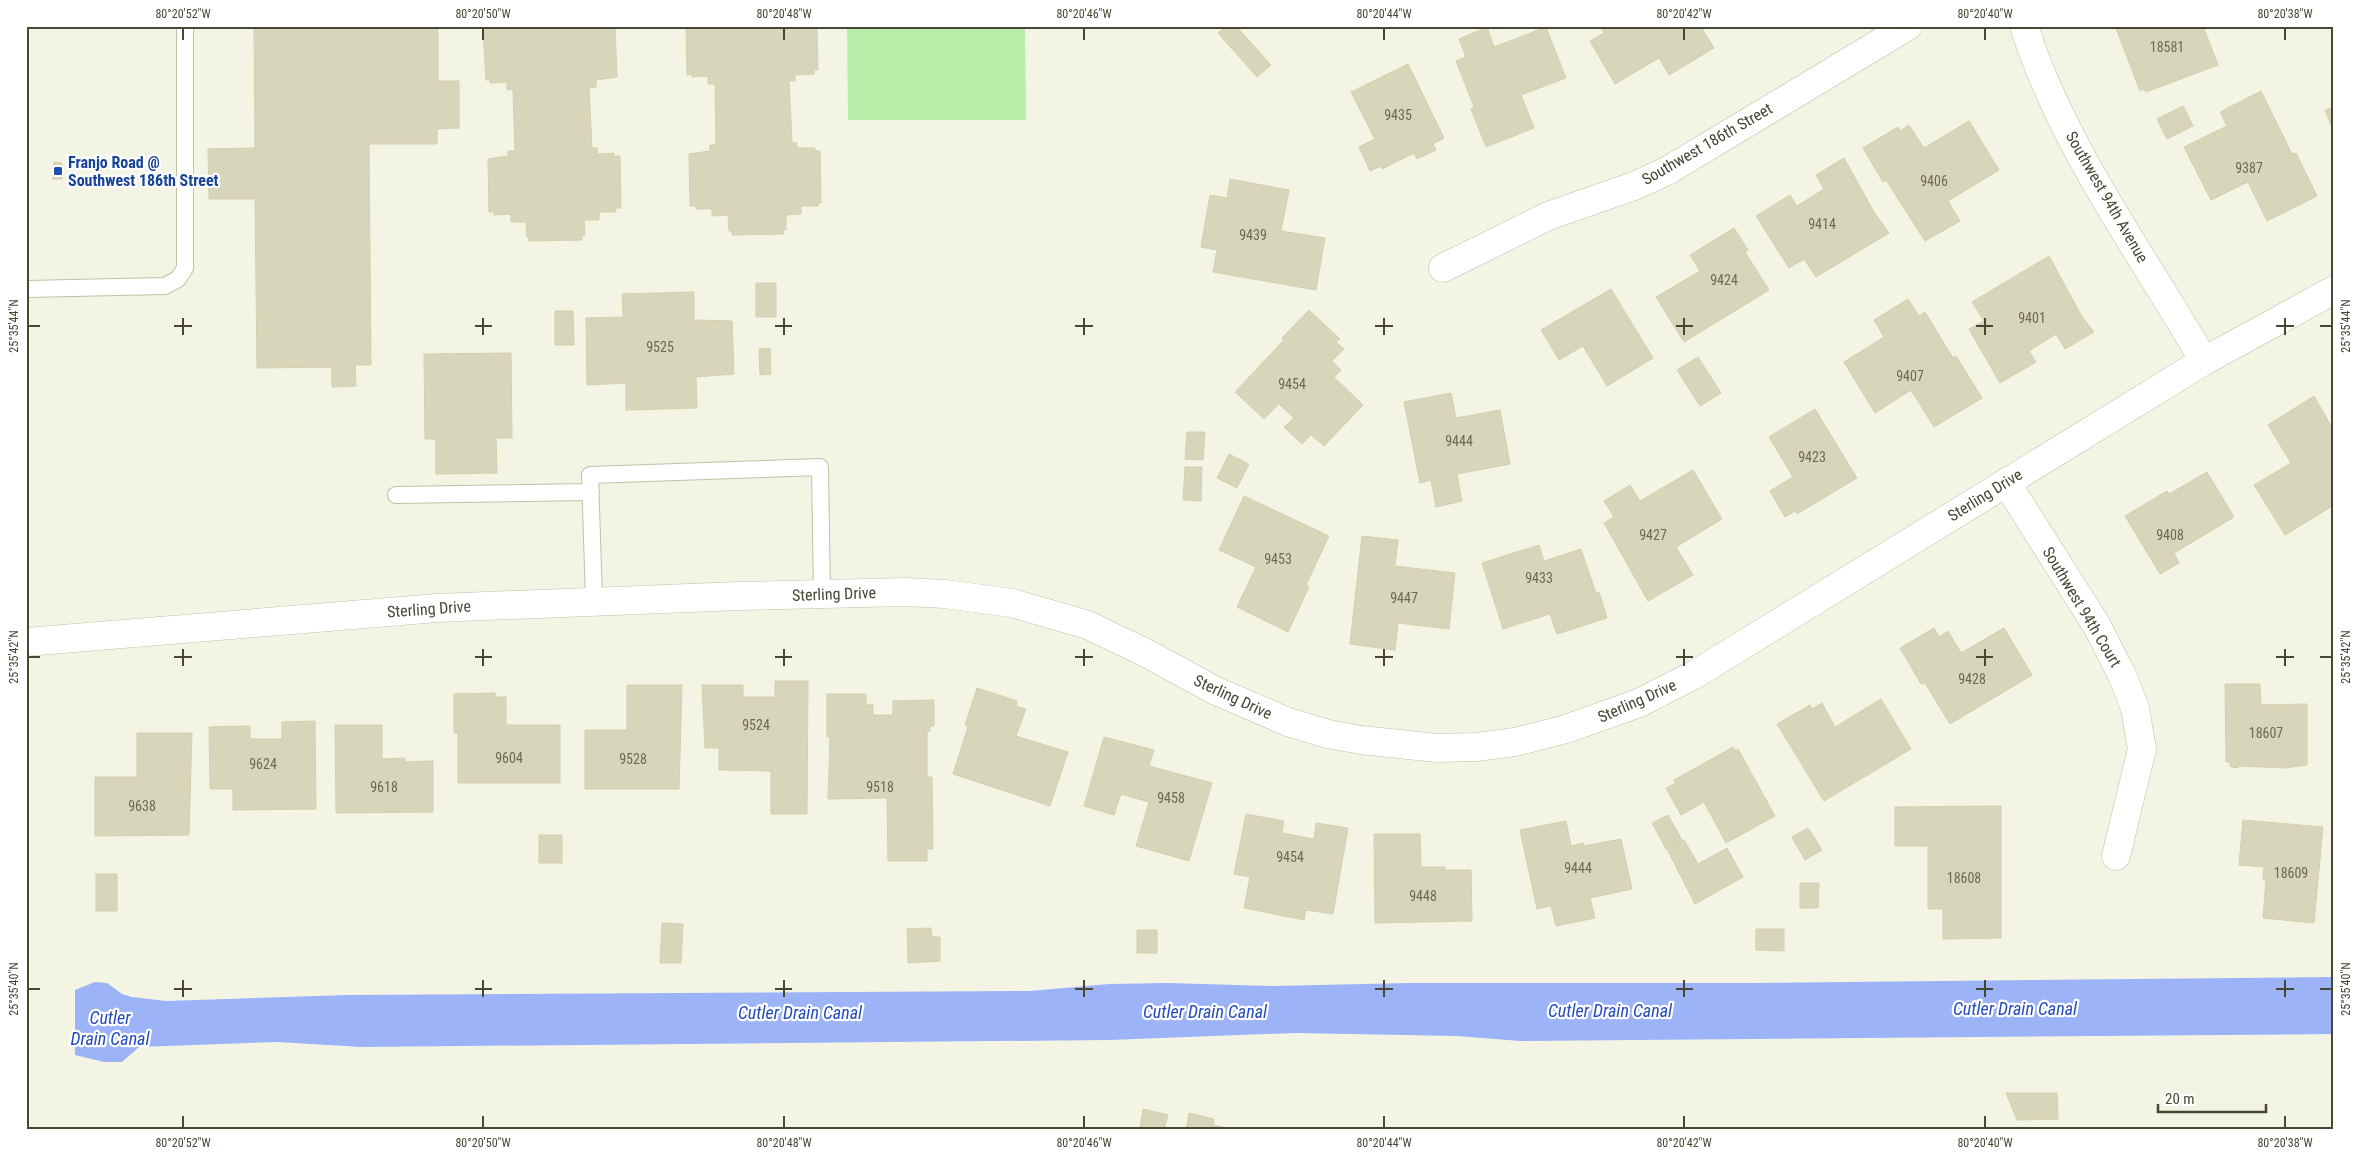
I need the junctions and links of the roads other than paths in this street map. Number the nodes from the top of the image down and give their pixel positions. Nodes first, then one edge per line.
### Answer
1 (185, 26) edge
2 (1908, 26) edge
3 (2024, 26) edge
4 (1443, 268) dead end
5 (26, 289) edge
6 (2334, 290) edge
7 (2204, 361) junction
8 (2006, 482) junction
9 (590, 492) junction
10 (396, 495) dead end
11 (822, 595) junction
12 (594, 602) junction
13 (26, 642) edge
14 (2116, 856) dead end

1 - 5 lane
2 - 4 street, Southwest 186th Street
3 - 7 street, Southwest 94th Avenue
6 - 7 street, Sterling Drive
7 - 8 street, Sterling Drive
8 - 11 street, Sterling Drive
8 - 14 street, Southwest 94th Court
9 - 10 lane
9 - 11 lane
9 - 12 lane
11 - 12 street, Sterling Drive
12 - 13 street, Sterling Drive

